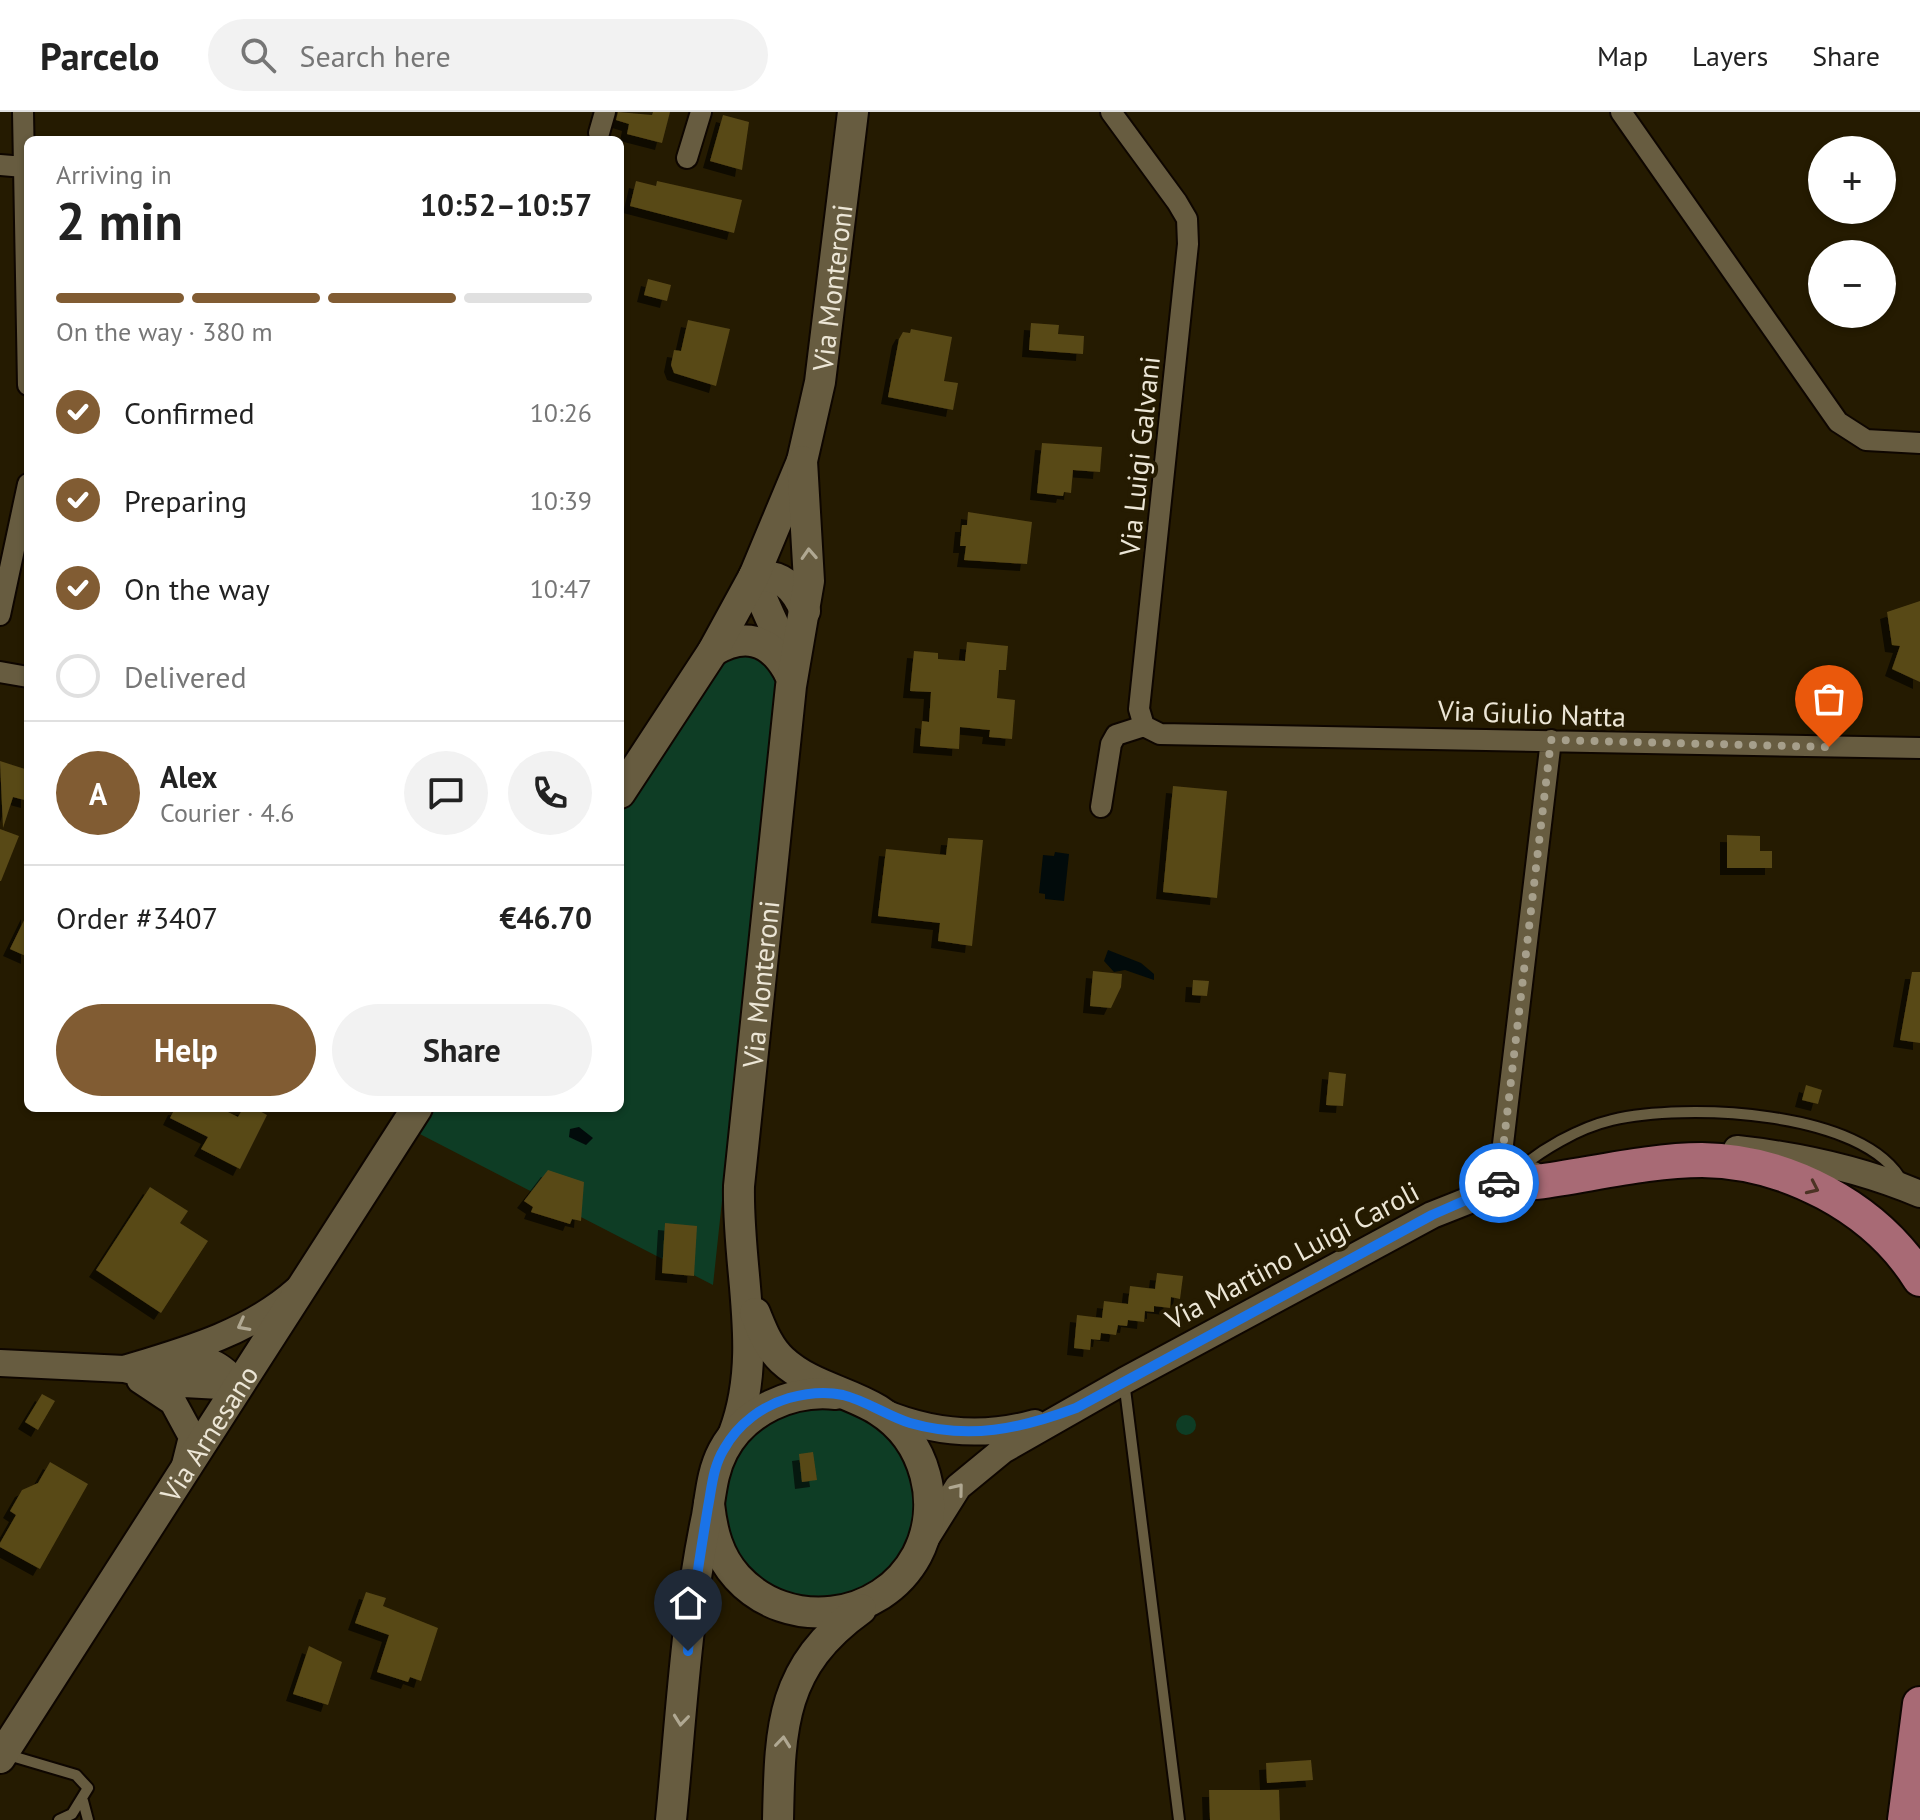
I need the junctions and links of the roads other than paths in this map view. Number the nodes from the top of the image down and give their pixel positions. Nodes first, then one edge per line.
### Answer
1 (23, 112) edge
2 (605, 112) edge
3 (701, 112) edge
4 (853, 112) edge
5 (1111, 112) edge
6 (1621, 112) edge
7 (599, 133) dead end
8 (687, 158) dead end
9 (0, 165) edge
10 (24, 167) joint
11 (1920, 443) edge
12 (802, 461) junction
13 (24, 503) edge
14 (754, 576) junction
15 (805, 611) junction
16 (0, 615) edge
17 (713, 651) junction
18 (0, 672) edge
19 (24, 676) edge
20 (790, 679) junction
21 (1144, 726) junction
22 (1551, 740) junction
23 (1920, 748) edge
24 (624, 787) edge
25 (1101, 807) dead end
26 (414, 1112) edge
27 (1508, 1183) junction
28 (1912, 1191) edge
29 (1920, 1279) edge
30 (306, 1281) junction
31 (742, 1282) junction
32 (0, 1363) edge
33 (124, 1369) junction
34 (1124, 1381) junction
35 (239, 1387) junction
36 (842, 1395) junction
37 (1076, 1408) junction
38 (881, 1411) junction
39 (734, 1433) junction
40 (184, 1472) junction
41 (709, 1504) junction
42 (917, 1555) junction
43 (875, 1599) junction
44 (1920, 1704) edge
45 (2, 1756) edge
46 (83, 1801) junction
47 (59, 1820) edge
48 (88, 1820) edge
49 (671, 1820) edge
50 (778, 1820) edge
51 (1179, 1820) edge
52 (1905, 1820) edge

1 - 10 street
2 - 7 street
3 - 8 street
4 - 12 main road, Via Monteroni
5 - 21 street, Via Luigi Galvani
6 - 11 street
9 - 10 street
12 - 14 main road, Via Monteroni
15 -> 12 main road, Via Monteroni
13 - 16 street
14 - 15 main road
14 - 17 main road, Via Monteroni
14 - 20 main road, Via Monteroni
15 - 20 main road, Via Monteroni
17 - 20 main road
17 - 24 main road
18 - 19 street
20 - 31 main road, Via Monteroni
21 - 22 street, Via Giulio Natta
21 - 25 street
22 - 23 street, Via Giulio Natta
22 - 27 street
26 - 30 main road, Via Arnesano
27 - 28 street, Via Martino Luigi Caroli
27 - 28 lane
27 -> 29 highway
27 - 34 street, Via Martino Luigi Caroli
30 -> 33 street
30 - 35 main road, Via Arnesano
31 - 36 main road, Via Monteroni
31 - 39 main road, Via Monteroni
32 - 33 street
33 - 35 street
33 - 40 street
34 - 37 street, Via Martino Luigi Caroli
34 - 51 lane
35 - 40 main road, Via Arnesano
36 - 38 main road, Via Monteroni
36 - 39 main road, Via Monteroni
37 - 38 street, Via Martino Luigi Caroli
42 -> 37 street, Via Martino Luigi Caroli
38 - 42 main road, Via Monteroni
39 - 41 main road, Via Monteroni
40 - 45 main road, Via Arnesano
41 - 43 main road, Via Monteroni
41 -> 49 main road, Via Monteroni
42 - 43 main road, Via Monteroni
50 -> 43 main road
44 - 52 highway
45 - 46 lane
46 - 47 lane
46 - 48 lane

